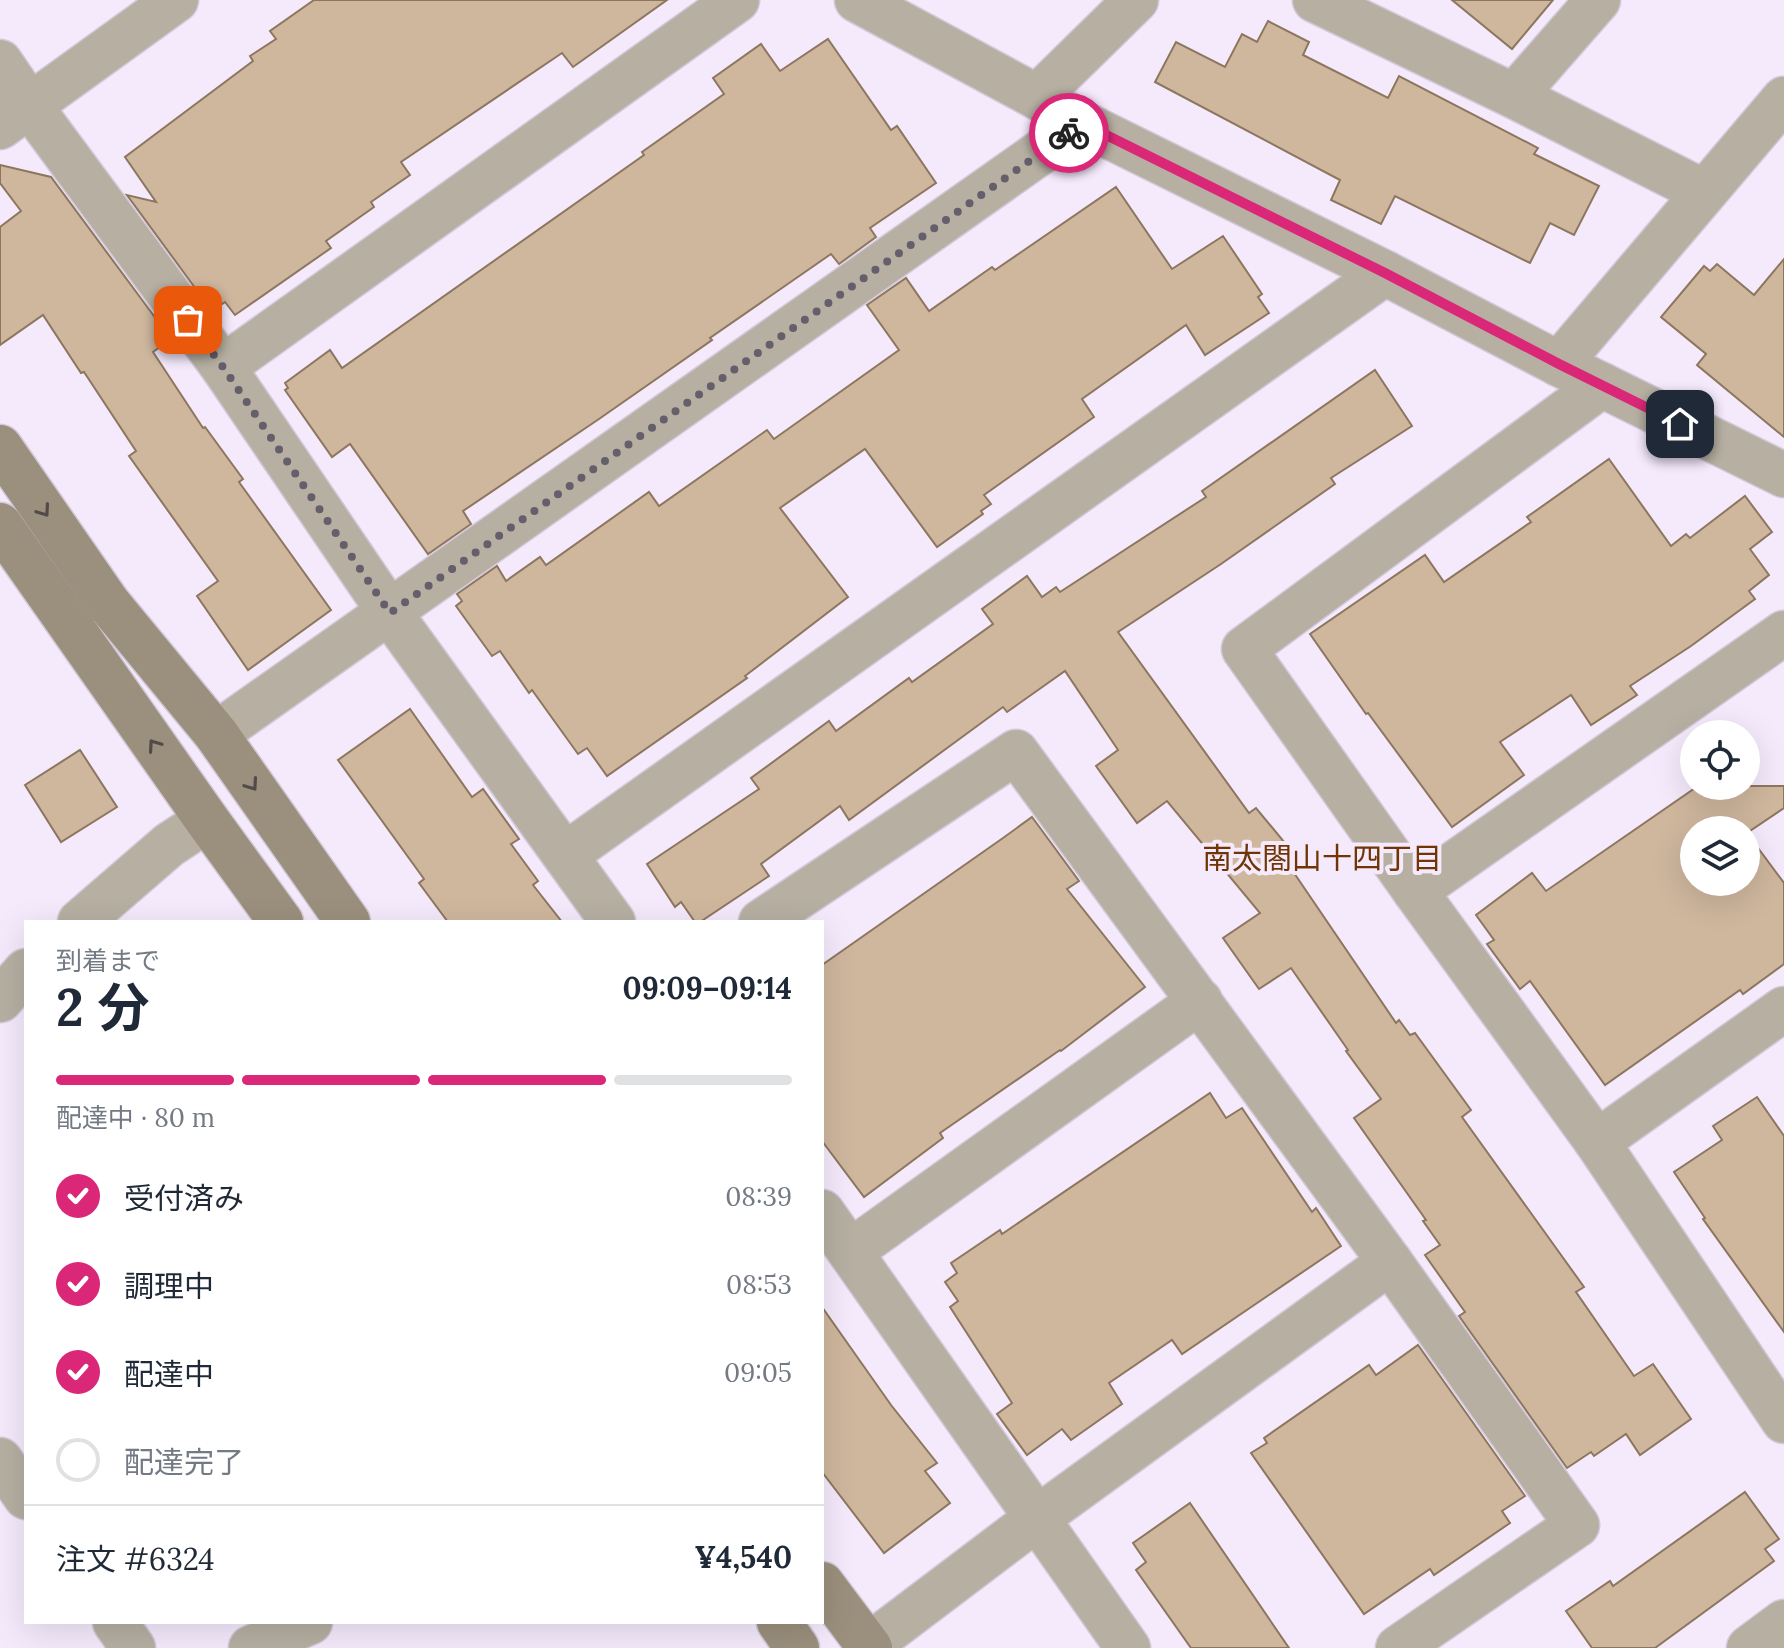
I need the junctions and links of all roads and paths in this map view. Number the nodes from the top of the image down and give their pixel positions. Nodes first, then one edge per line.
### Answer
1 (176, 0) edge
2 (737, 0) edge
3 (857, 0) edge
4 (1136, 0) edge
5 (1315, 0) edge
6 (1598, 0) edge
7 (0, 62) edge
8 (1514, 96) junction
9 (1037, 97) junction
10 (1784, 99) edge
11 (15, 117) edge
12 (1082, 123) junction
13 (1704, 192) junction
14 (1385, 273) junction
15 (1559, 364) junction
16 (223, 367) junction
17 (1602, 385) junction
18 (0, 447) edge
19 (1784, 475) edge
20 (0, 525) edge
21 (390, 613) junction
22 (1784, 633) edge
23 (216, 734) junction
24 (207, 820) junction
25 (565, 855) junction
26 (1415, 891) junction
27 (82, 920) edge
28 (280, 920) edge
29 (347, 920) edge
30 (612, 920) edge
31 (764, 920) edge
32 (24, 973) edge
33 (0, 1000) edge
34 (1200, 1001) junction
35 (1784, 1009) edge
36 (1597, 1142) junction
37 (824, 1215) edge
38 (851, 1251) junction
39 (1390, 1262) junction
40 (1779, 1403) edge
41 (0, 1460) edge
42 (24, 1494) edge
43 (1036, 1519) junction
44 (824, 1587) edge
45 (1784, 1622) edge
46 (116, 1624) edge
47 (305, 1624) edge
48 (780, 1624) edge
49 (869, 1647) edge
50 (133, 1648) edge
51 (251, 1648) edge
52 (797, 1648) edge
53 (1128, 1648) edge
54 (1398, 1648) edge
55 (1749, 1648) edge

1 - 11 street
2 - 16 street
3 - 9 street
4 - 9 street
5 - 8 street
6 - 8 street
7 - 11 street
8 - 13 street
9 - 12 street
10 - 13 street
11 - 16 street
12 - 14 street
12 - 21 street
13 - 15 street
14 - 15 street
14 - 25 street
15 - 17 street
16 - 21 street
17 - 19 street
17 - 26 street
18 -> 23 street
24 -> 20 street
21 - 23 street
21 - 25 street
22 - 26 street
23 -> 29 street
24 - 27 street
24 - 28 street
25 - 30 street
26 - 36 street
31 - 34 street
32 - 33 street
34 - 38 street
34 - 39 street
35 - 36 street
36 - 40 street
37 - 38 street
38 - 43 street
39 - 43 street
39 - 54 street
41 - 42 street
43 - 49 street
43 - 53 street
44 - 49 street
45 - 55 street
46 - 50 street
47 - 51 street
48 - 52 street

